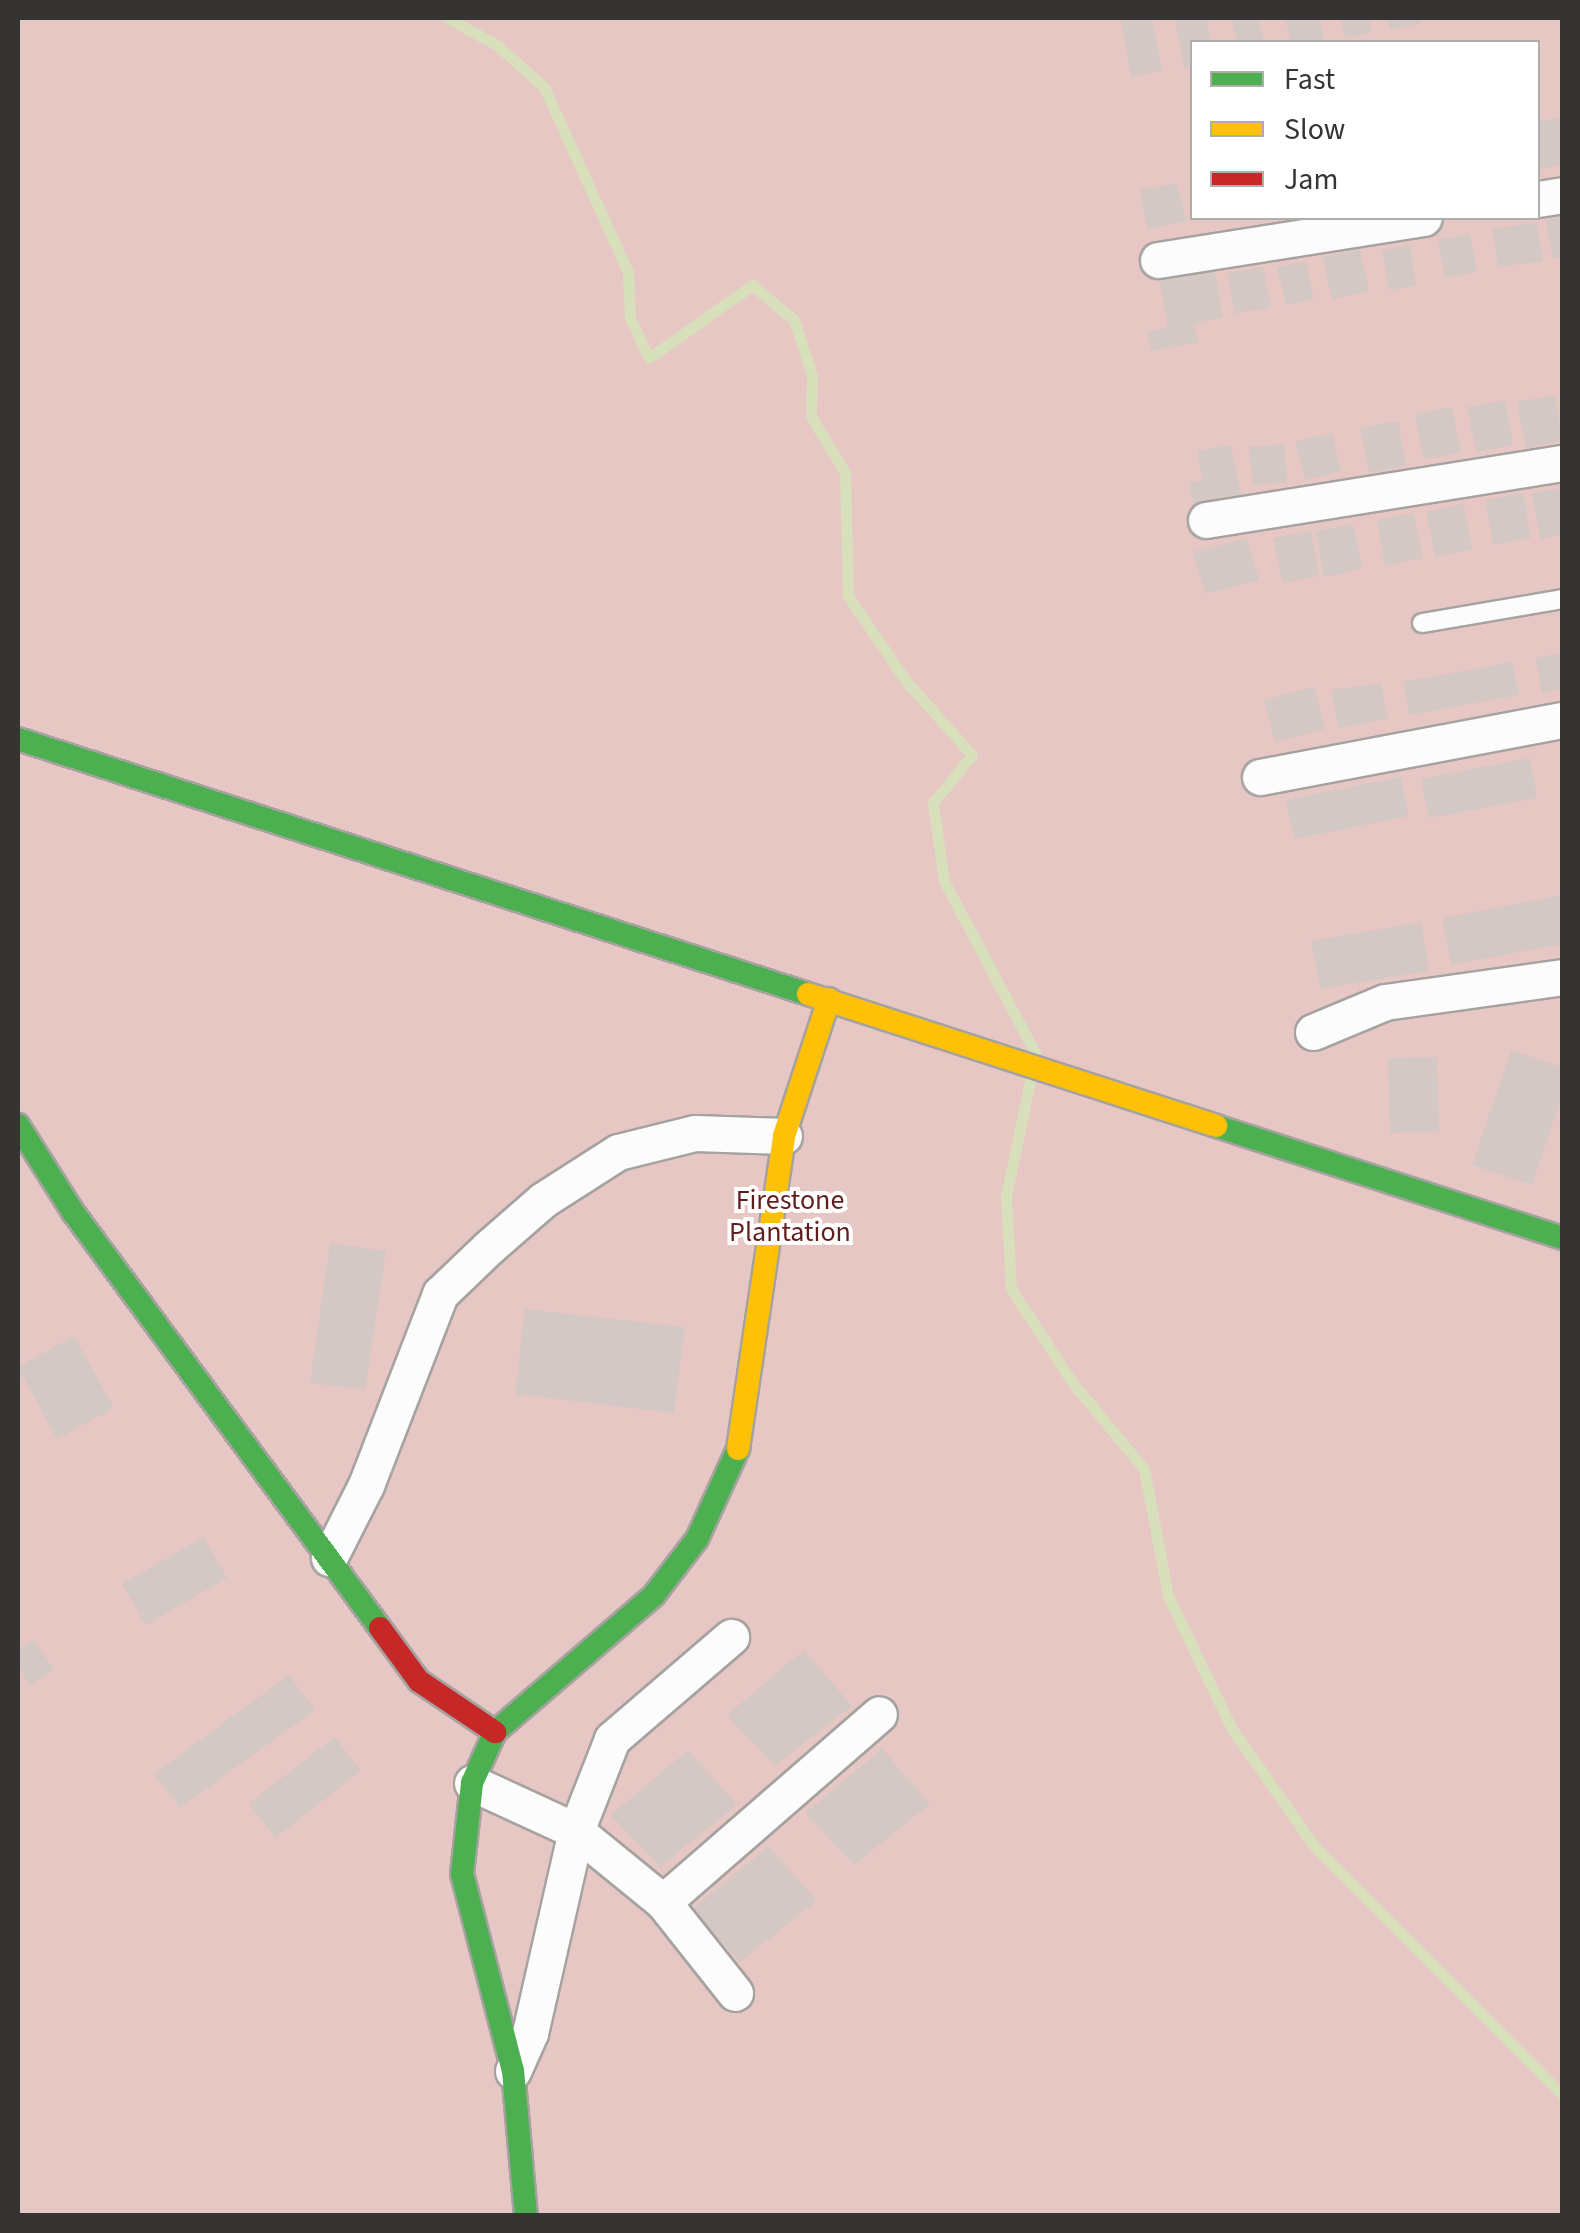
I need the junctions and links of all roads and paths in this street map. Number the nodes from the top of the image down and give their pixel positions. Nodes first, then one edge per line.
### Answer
1 (1411, 220) edge
2 (1158, 260) dead end
3 (1562, 463) edge
4 (1206, 520) dead end
5 (1562, 599) edge
6 (1422, 623) dead end
7 (1562, 720) edge
8 (18, 739) edge
9 (1260, 777) dead end
10 (1562, 978) edge
11 (829, 999) junction
12 (1312, 1032) dead end
13 (18, 1125) edge
14 (784, 1136) junction
15 (1562, 1238) edge
16 (328, 1558) junction
17 (731, 1637) dead end
18 (879, 1714) dead end
19 (496, 1732) junction
20 (472, 1783) junction
21 (576, 1831) junction
22 (663, 1902) junction
23 (736, 1994) dead end
24 (513, 2071) junction
25 (526, 2216) edge

1 - 2 street
3 - 4 street
5 - 6 lane
7 - 9 street
8 - 11 street
10 - 12 street
11 - 14 street
11 - 15 street
13 - 16 street
14 - 16 street
14 - 19 street
16 - 19 street
17 - 21 street
18 - 22 street
19 - 20 street
20 - 21 street
20 - 24 street
21 - 22 street
21 - 24 street
22 - 23 street
24 - 25 street

